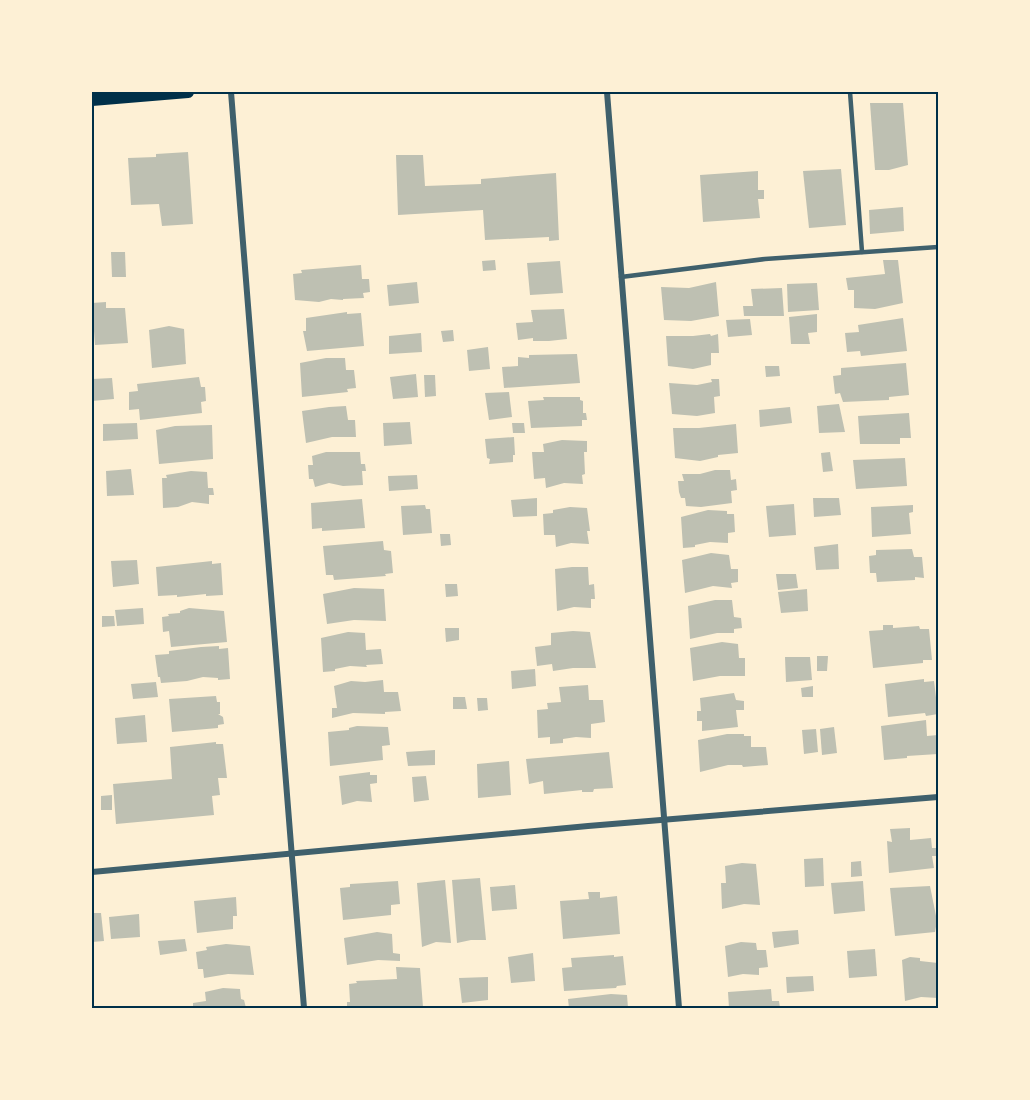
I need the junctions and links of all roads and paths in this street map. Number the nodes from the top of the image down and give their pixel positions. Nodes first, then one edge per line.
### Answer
1 (188, 92) edge
2 (231, 92) edge
3 (606, 92) edge
4 (850, 92) edge
5 (162, 93) edge
6 (92, 100) edge
7 (939, 247) edge
8 (862, 252) junction
9 (621, 277) junction
10 (939, 797) edge
11 (663, 820) junction
12 (292, 854) junction
13 (92, 872) edge
14 (304, 1008) edge
15 (679, 1008) edge

1 - 5 main road
2 - 12 street
3 - 9 street
4 - 8 lane
5 - 6 main road
7 - 8 lane
8 - 9 lane
9 - 11 street
10 - 11 street
11 - 12 street
11 - 15 street
12 - 13 street
12 - 14 street

